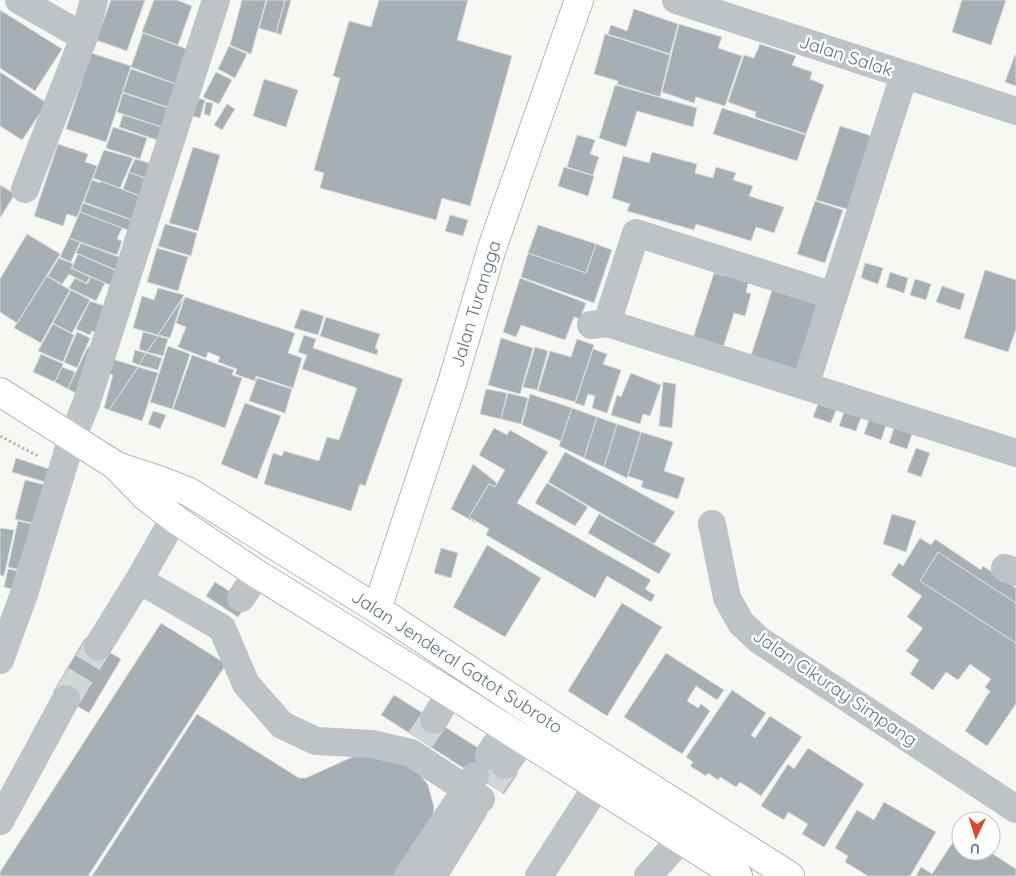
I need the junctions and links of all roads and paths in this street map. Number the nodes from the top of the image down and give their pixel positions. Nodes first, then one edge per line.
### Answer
1 (19, 0) edge
2 (94, 0) edge
3 (216, 0) edge
4 (579, 0) edge
5 (676, 0) edge
6 (84, 37) junction
7 (904, 75) junction
8 (1016, 111) edge
9 (25, 189) dead end
10 (834, 296) junction
11 (805, 386) junction
12 (0, 392) edge
13 (0, 436) edge
14 (72, 438) junction
15 (1016, 453) edge
16 (115, 465) junction
17 (63, 468) junction
18 (189, 492) junction
19 (175, 519) junction
20 (712, 524) dead end
21 (257, 574) junction
22 (139, 580) junction
23 (377, 609) junction
24 (231, 613) junction
25 (98, 646) tunnel mouth
26 (0, 660) edge
27 (450, 693) junction
28 (66, 699) tunnel mouth
29 (514, 735) junction
30 (422, 738) junction
31 (484, 778) junction
32 (597, 786) junction
33 (1016, 809) edge
34 (0, 821) edge
35 (681, 839) junction
36 (408, 876) edge
37 (433, 876) edge
38 (539, 876) edge
39 (648, 876) edge
40 (738, 876) edge
41 (790, 876) edge

1 - 6 street
2 - 6 street
3 - 14 street
4 - 23 main road, Jalan Turangga
5 - 7 street, Jalan Salak
6 - 9 street
7 - 8 street, Jalan Salak
7 - 10 street
10 - 11 street
10 - 11 street
11 - 15 street
12 - 14 main road, Jalan Jenderal Gatot Subroto
13 - 17 path
14 - 16 main road, Jalan Jenderal Gatot Subroto
14 - 17 street
16 - 18 main road, Jalan Jenderal Gatot Subroto
16 - 19 main road, Jalan Jenderal Gatot Subroto
17 - 26 street
18 - 19 street
18 - 23 main road, Jalan Jenderal Gatot Subroto
19 - 21 main road, Jalan Jenderal Gatot Subroto
19 - 22 street
20 - 33 street, Jalan Cikuray Simpang
21 - 24 street
21 - 27 main road, Jalan Jenderal Gatot Subroto
22 - 24 street
22 - 25 street
23 - 41 main road, Jalan Jenderal Gatot Subroto
24 - 30 street
27 - 29 main road, Jalan Jenderal Gatot Subroto
27 - 30 street
28 - 34 street
29 - 31 street
29 - 32 main road, Jalan Jenderal Gatot Subroto
30 - 31 street
31 - 36 street
31 - 37 street
32 - 35 main road, Jalan Jenderal Gatot Subroto
32 - 38 street
35 - 39 street
35 - 40 main road, Jalan Jenderal Gatot Subroto

